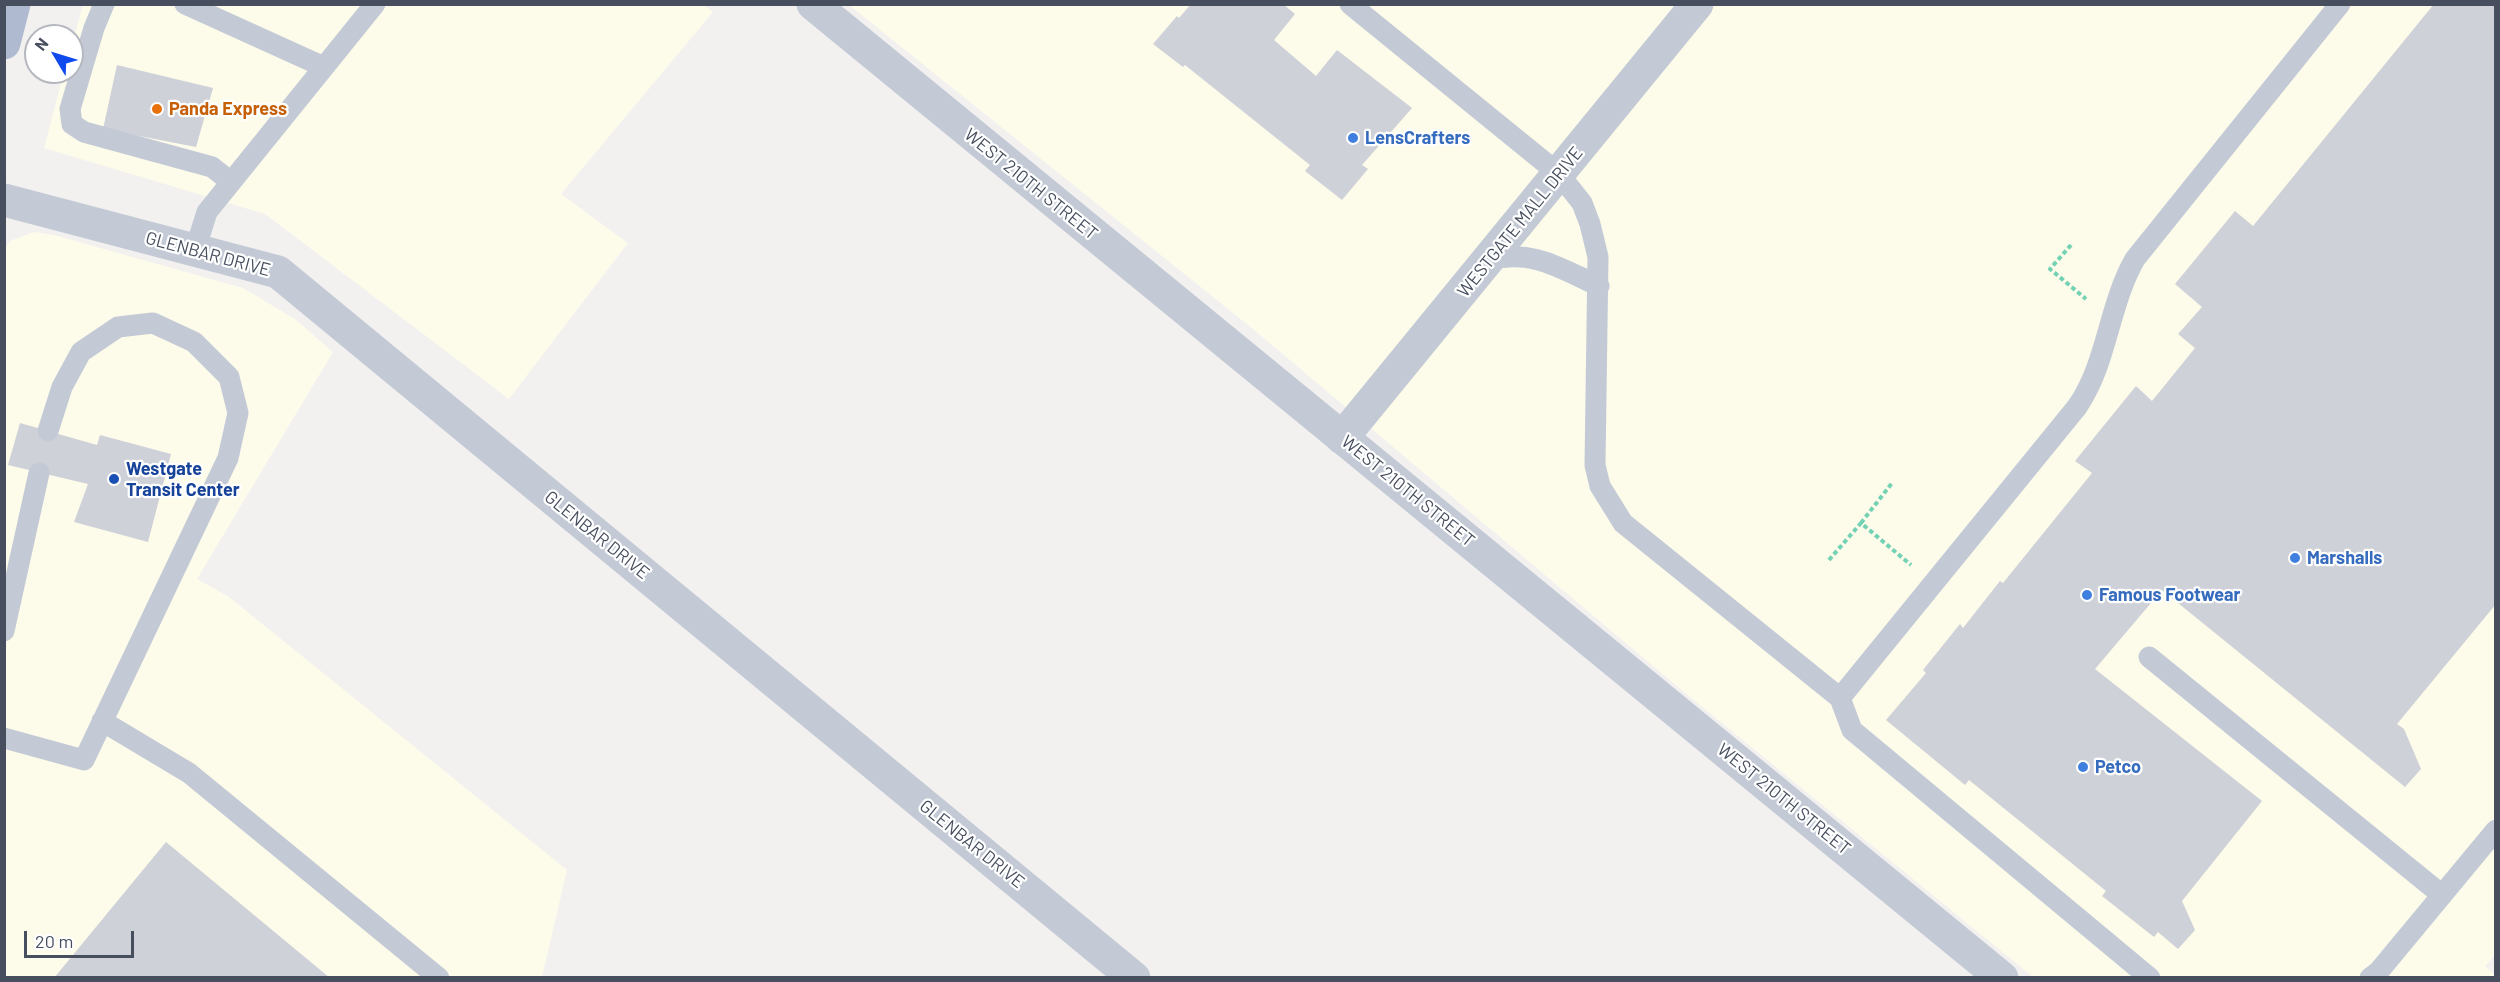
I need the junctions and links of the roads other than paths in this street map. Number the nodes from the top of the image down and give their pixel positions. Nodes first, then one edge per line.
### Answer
1 (14, 4) edge
2 (104, 4) edge
3 (185, 4) edge
4 (375, 4) edge
5 (813, 4) edge
6 (1350, 4) edge
7 (1697, 4) edge
8 (2340, 4) edge
9 (4, 43) edge
10 (324, 67) junction
11 (1559, 174) junction
12 (231, 182) junction
13 (4, 200) edge
14 (195, 250) junction
15 (1489, 260) junction
16 (1599, 286) junction
17 (48, 431) dead end
18 (1342, 438) junction
19 (39, 473) dead end
20 (4, 631) edge
21 (2149, 657) dead end
22 (1840, 698) junction
23 (102, 721) junction
24 (4, 738) edge
25 (2496, 830) edge
26 (2442, 895) junction
27 (440, 978) edge
28 (1134, 978) edge
29 (2002, 978) edge
30 (2150, 978) edge
31 (2370, 978) edge

1 - 9 main road
2 - 12 lane
3 - 10 lane
4 - 10 lane
5 - 18 street, WEST 210TH STREET
6 - 11 lane
7 - 11 street, WESTGATE MALL DRIVE
8 - 22 lane
10 - 12 lane
11 - 15 street, WESTGATE MALL DRIVE
11 - 16 lane
12 - 14 lane
13 - 14 street, GLENBAR DRIVE
14 - 28 street, GLENBAR DRIVE
15 - 16 lane
15 - 18 street, WESTGATE MALL DRIVE
16 - 22 lane
17 - 23 lane
18 - 29 street, WEST 210TH STREET
19 - 20 lane
21 - 26 lane
22 - 30 lane
23 - 24 lane
23 - 27 lane
25 - 26 lane
26 - 31 lane

